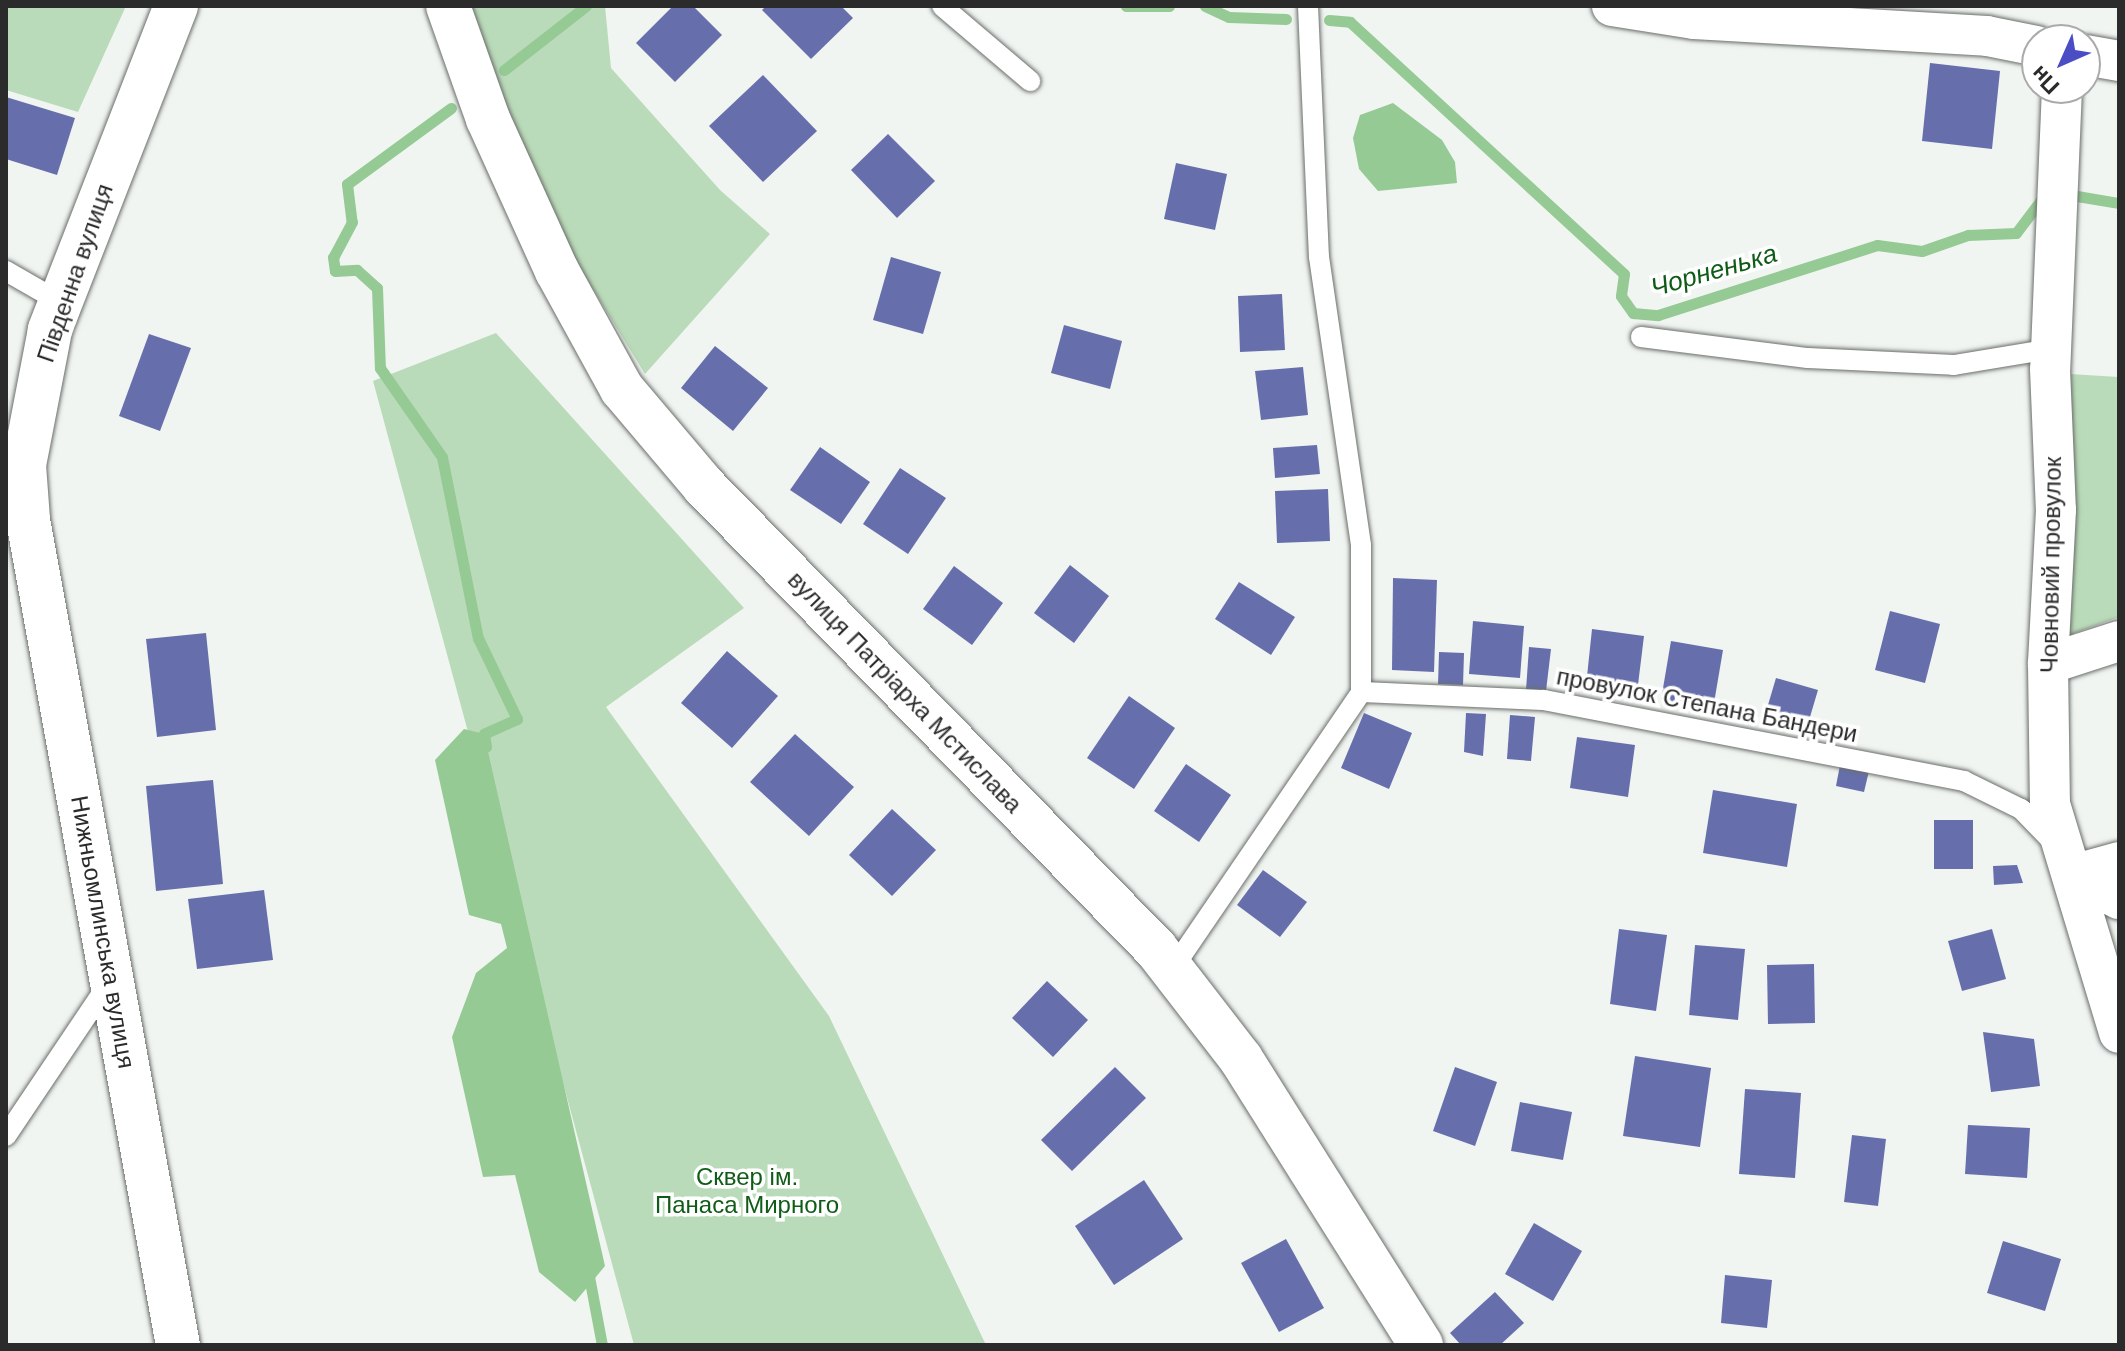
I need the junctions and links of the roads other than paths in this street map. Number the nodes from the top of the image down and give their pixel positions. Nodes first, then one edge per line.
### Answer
1 (176, 6) edge
2 (448, 6) edge
3 (942, 6) edge
4 (1308, 6) edge
5 (1612, 6) edge
6 (2021, 43) edge
7 (1030, 81) dead end
8 (2061, 104) edge
9 (6, 271) edge
10 (60, 302) junction
11 (1641, 337) dead end
12 (2051, 349) junction
13 (17, 530) edge
14 (2119, 641) edge
15 (2048, 664) junction
16 (1361, 692) junction
17 (2119, 862) edge
18 (2069, 864) junction
19 (2119, 899) edge
20 (1171, 971) junction
21 (112, 980) junction
22 (2119, 1033) edge
23 (6, 1136) edge
24 (178, 1345) edge
25 (1421, 1345) edge

1 - 10 main road, Південна вулиця
2 - 20 main road, вулиця Патріарха Мстислава
3 - 7 lane
4 - 16 lane
5 - 6 street
8 - 12 street, Човновий провулок
9 - 10 lane
10 - 13 main road, Південна вулиця
11 - 12 lane
12 - 15 street, Човновий провулок
13 - 21 main road, Нижньомлинська вулиця
14 - 15 street
15 - 18 street, Човновий провулок
16 - 18 lane, провулок Степана Бандери
16 - 20 lane
17 - 18 street
18 - 19 street
18 - 22 street, Човновий провулок
20 - 25 main road, вулиця Патріарха Мстислава
21 - 23 lane
21 - 24 main road, Нижньомлинська вулиця

